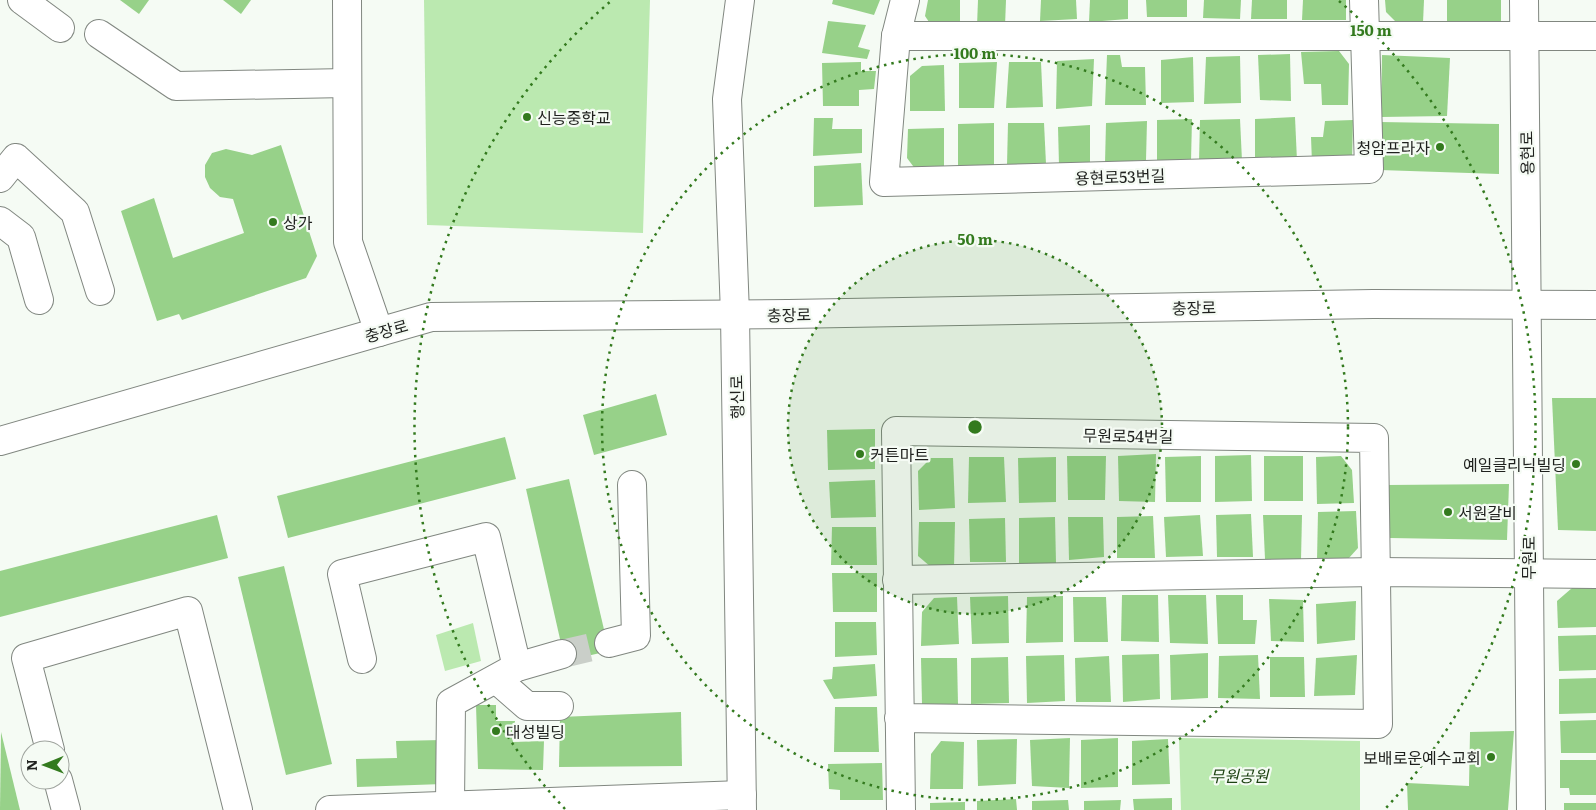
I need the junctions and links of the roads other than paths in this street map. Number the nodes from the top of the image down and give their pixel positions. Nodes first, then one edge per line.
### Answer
1 (22, 0) edge
2 (348, 0) edge
3 (740, 0) edge
4 (905, 0) edge
5 (1364, 0) edge
6 (1524, 0) edge
7 (60, 28) dead end
8 (99, 34) dead end
9 (1365, 35) junction
10 (896, 36) junction
11 (1525, 36) junction
12 (1596, 36) edge
13 (347, 83) junction
14 (0, 178) edge
15 (0, 222) edge
16 (100, 291) dead end
17 (39, 300) dead end
18 (1596, 305) edge
19 (1528, 306) junction
20 (735, 314) junction
21 (379, 332) junction
22 (0, 441) edge
23 (632, 484) dead end
24 (1376, 572) junction
25 (1528, 574) junction
26 (1596, 574) edge
27 (897, 580) junction
28 (609, 643) tunnel mouth
29 (562, 654) tunnel mouth
30 (362, 659) dead end
31 (507, 673) junction
32 (559, 706) dead end
33 (900, 718) junction
34 (47, 740) edge
35 (61, 790) edge
36 (742, 802) edge
37 (450, 805) junction
38 (477, 807) edge
39 (66, 810) edge
40 (238, 810) edge
41 (330, 810) edge
42 (900, 810) edge
43 (1531, 810) edge

1 - 7 street
2 - 13 street
3 - 20 street, 행신로
4 - 10 street, 용현로53번길
5 - 9 street, 용현로53번길
6 - 11 street, 용현로
8 - 13 street
9 - 10 street
9 - 10 street, 용현로53번길
9 - 11 street
11 - 12 street
11 - 19 street, 용현로
13 - 21 street
14 - 16 street
15 - 17 street
18 - 19 street, 충장로
19 - 20 street, 충장로
19 - 25 street, 무원로
20 - 21 street, 충장로
20 - 36 street, 행신로
21 - 22 street, 충장로
23 - 28 street
24 - 25 street
24 - 27 street
24 - 27 street, 무원로54번길
24 - 33 street, 무원로54번길
25 - 26 street
25 - 43 street, 무원로
27 - 33 street, 무원로54번길
29 - 31 street
30 - 31 street
31 - 32 street
31 - 37 street
33 - 42 street, 무원로54번길
34 - 40 street
35 - 39 street
36 - 38 street, 행신로
37 - 38 street, 행신로
37 - 41 street, 행신로

